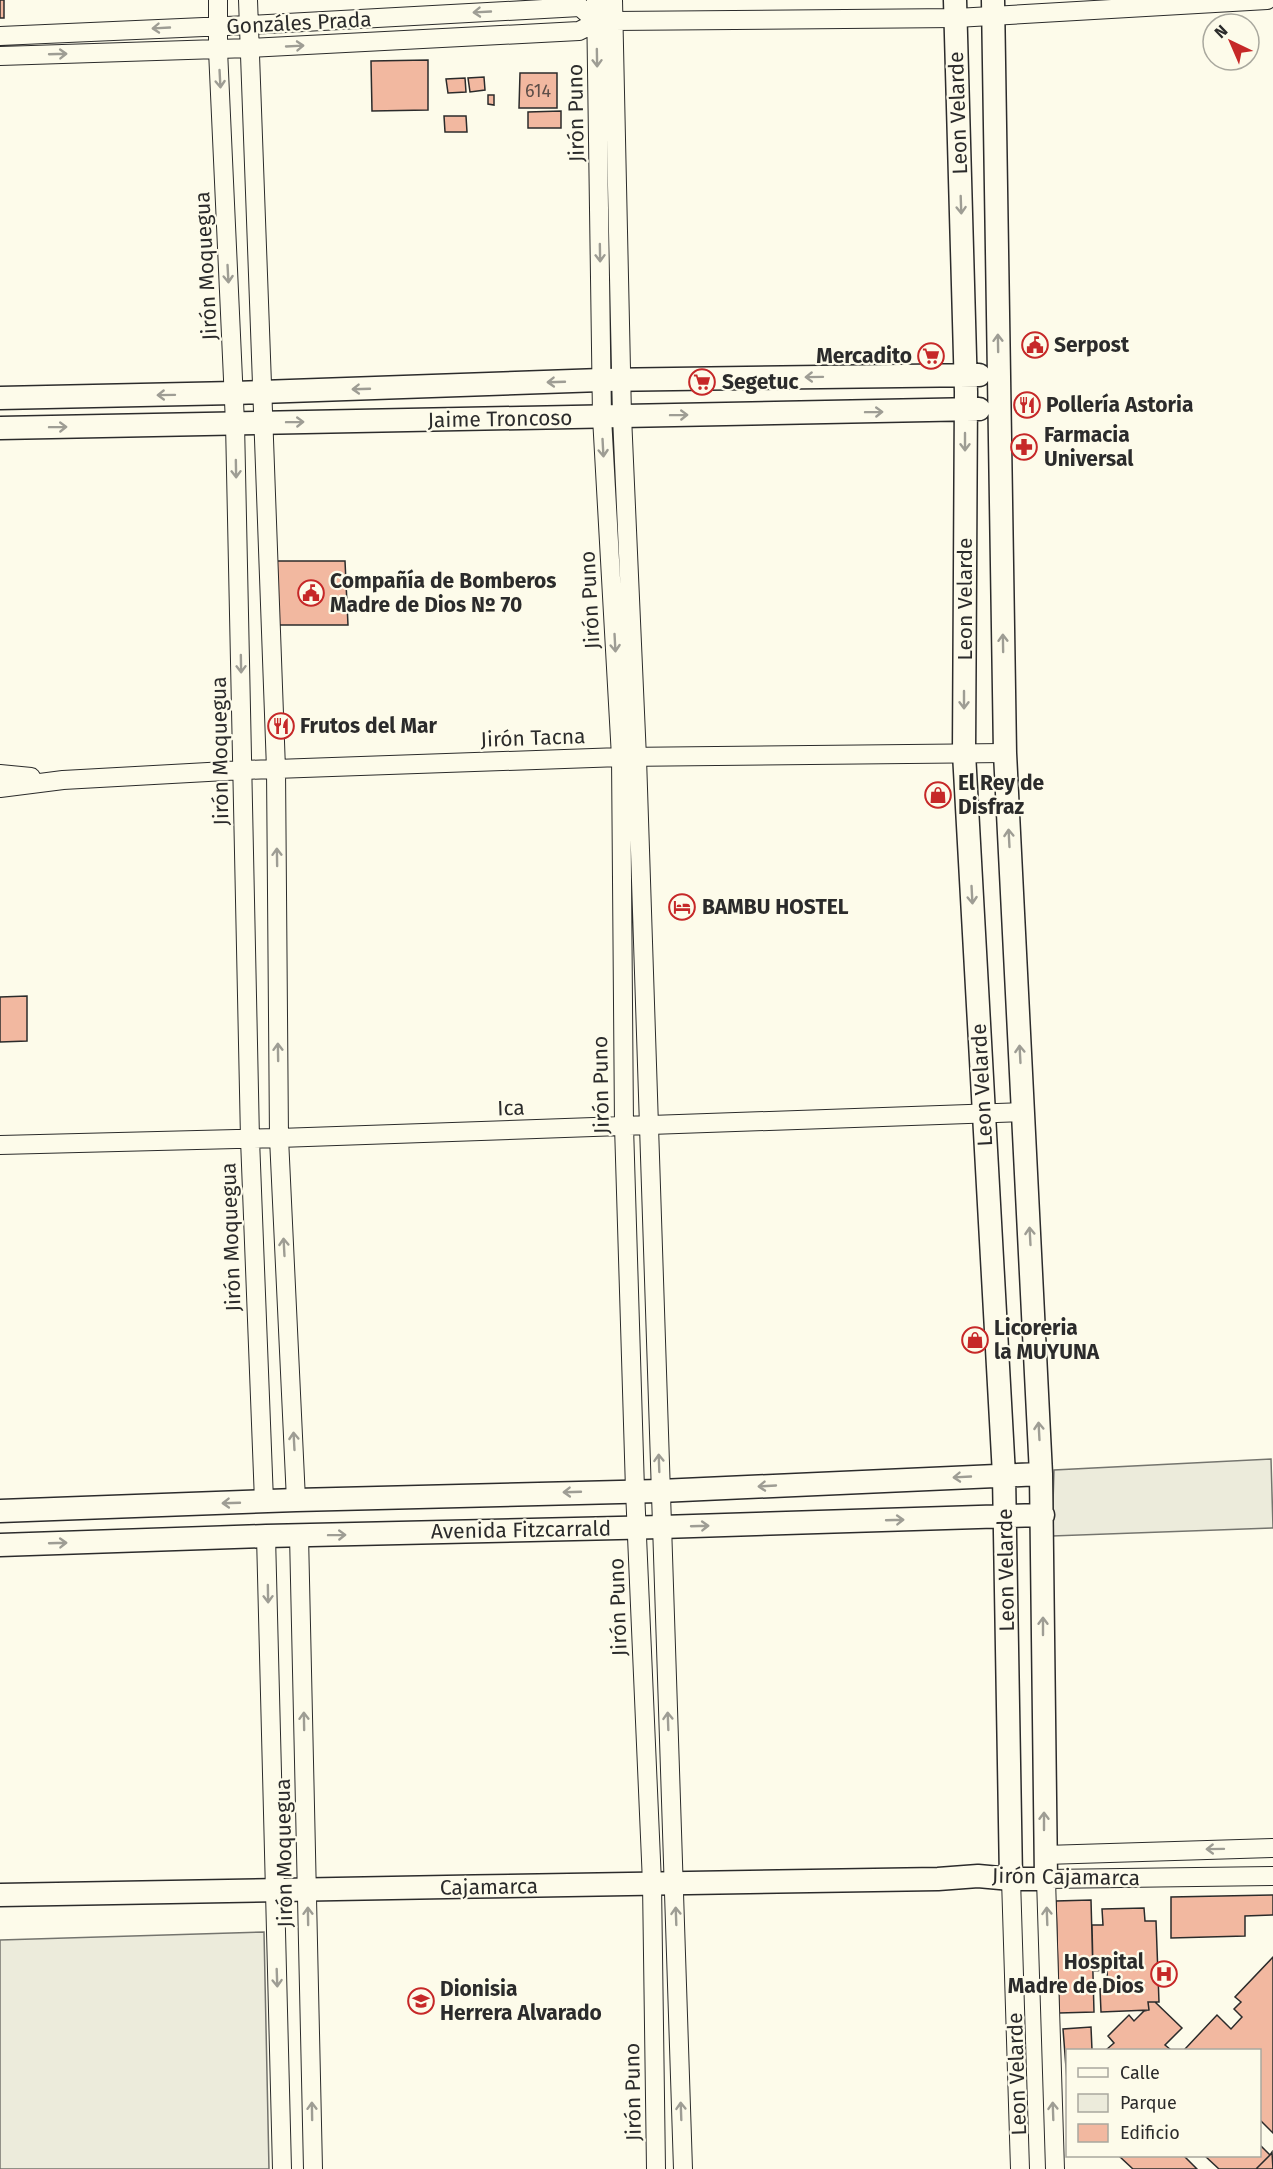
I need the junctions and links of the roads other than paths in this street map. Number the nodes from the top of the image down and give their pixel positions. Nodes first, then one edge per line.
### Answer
1 (218, 0) edge
2 (248, 0) edge
3 (596, 0) edge
4 (614, 0) edge
5 (1267, 0) edge
6 (993, 8) edge
7 (955, 9) edge
8 (605, 22) junction
9 (249, 25) junction
10 (219, 26) junction
11 (0, 36) edge
12 (250, 48) junction
13 (218, 50) junction
14 (0, 56) edge
15 (998, 374) junction
16 (965, 375) junction
17 (611, 380) junction
18 (262, 392) junction
19 (234, 393) junction
20 (0, 398) edge
21 (999, 408) junction
22 (966, 410) junction
23 (612, 416) junction
24 (265, 422) junction
25 (235, 423) junction
26 (0, 428) edge
27 (270, 569) junction
28 (239, 570) junction
29 (964, 753) junction
30 (1005, 753) junction
31 (629, 758) junction
32 (276, 769) junction
33 (244, 770) junction
34 (0, 774) edge
35 (63, 780) junction
36 (0, 788) edge
37 (1023, 1112) junction
38 (983, 1114) junction
39 (649, 1125) junction
40 (624, 1126) junction
41 (279, 1138) junction
42 (250, 1139) junction
43 (0, 1145) edge
44 (1041, 1474) junction
45 (1004, 1475) junction
46 (634, 1490) junction
47 (660, 1491) junction
48 (296, 1500) junction
49 (264, 1502) junction
50 (0, 1511) edge
51 (1042, 1515) junction
52 (1005, 1516) junction
53 (662, 1527) junction
54 (637, 1528) junction
55 (266, 1536) junction
56 (299, 1536) junction
57 (0, 1545) edge
58 (1273, 1848) edge
59 (1045, 1855) junction
60 (1011, 1869) junction
61 (978, 1876) joint
62 (1273, 1876) edge
63 (1046, 1879) junction
64 (663, 1882) junction
65 (308, 1891) junction
66 (275, 1892) junction
67 (0, 1895) edge
68 (282, 2169) edge
69 (313, 2169) edge
70 (656, 2169) edge
71 (683, 2169) edge
72 (1020, 2169) edge
73 (1055, 2169) edge

1 - 10 street, Jirón Moquegua
2 - 9 street
3 - 8 street, Jirón Puno
4 - 8 street, Jirón Puno
5 - 6 street, Gonzáles Prada
6 - 7 street, Gonzáles Prada
15 -> 6 street, Leon Velarde
7 - 8 street, Gonzáles Prada
7 -> 16 street, Leon Velarde
8 -> 9 street, Gonzáles Prada
12 -> 8 street, Gonzáles Prada
8 - 17 street, Jirón Puno
9 - 10 street, Gonzáles Prada
9 - 12 street
10 -> 11 street, Gonzáles Prada
10 - 13 street, Jirón Moquegua
12 - 13 street, Gonzáles Prada
12 - 18 street
14 -> 13 street, Gonzáles Prada
13 -> 19 street, Jirón Moquegua
15 - 16 street, Jaime Troncoso
15 - 21 street, Leon Velarde
16 -> 17 street, Jaime Troncoso
16 - 22 street, Leon Velarde
17 -> 18 street, Jaime Troncoso
17 - 23 street, Jirón Puno
18 - 19 street, Jaime Troncoso
18 - 24 street
19 -> 20 street, Jaime Troncoso
19 - 25 street, Jirón Moquegua
21 - 22 street, Jaime Troncoso
30 -> 21 street, Leon Velarde
23 -> 22 street, Jaime Troncoso
22 -> 29 street, Leon Velarde
24 -> 23 street, Jaime Troncoso
23 - 31 street, Jirón Puno
24 - 25 street, Jaime Troncoso
24 - 27 street
26 -> 25 street, Jaime Troncoso
25 -> 28 street, Jirón Moquegua
27 - 28 street
27 - 32 street
28 -> 33 street, Jirón Moquegua
29 - 30 street, Jirón Tacna
29 - 31 street, Jirón Tacna
29 -> 38 street, Leon Velarde
37 -> 30 street, Leon Velarde
31 - 32 street, Jirón Tacna
31 - 39 street, Jirón Puno
31 - 40 street, Jirón Puno
32 - 33 street, Jirón Tacna
41 -> 32 street
33 - 35 street, Jirón Tacna
33 - 42 street, Jirón Moquegua
34 - 35 street, Jirón Tacna
35 - 36 street, Jirón Tacna
37 - 38 street, Ica
44 -> 37 street, Leon Velarde
38 - 39 street, Ica
38 - 45 street, Leon Velarde
39 - 40 street, Ica
47 -> 39 street, Jirón Puno
40 - 41 street, Ica
40 - 46 street, Jirón Puno
41 - 42 street, Ica
48 -> 41 street
42 - 43 street, Ica
42 - 49 street, Jirón Moquegua
44 - 45 street, Avenida Fitzcarrald
44 - 51 street, Leon Velarde
45 -> 47 street, Avenida Fitzcarrald
45 - 52 street, Leon Velarde
46 - 47 street, Avenida Fitzcarrald
46 -> 48 street, Avenida Fitzcarrald
46 - 54 street, Jirón Puno
47 - 53 street, Jirón Puno
48 - 49 street, Avenida Fitzcarrald
49 -> 50 street, Avenida Fitzcarrald
51 - 52 street, Avenida Fitzcarrald
59 -> 51 street, Leon Velarde
53 -> 52 street, Avenida Fitzcarrald
52 - 60 street, Leon Velarde
53 - 54 street, Avenida Fitzcarrald
64 -> 53 street, Jirón Puno
56 -> 54 street, Avenida Fitzcarrald
54 - 64 street, Jirón Puno
55 - 56 street, Avenida Fitzcarrald
57 -> 55 street, Avenida Fitzcarrald
55 -> 66 street, Jirón Moquegua
65 -> 56 street, Jirón Moquegua
58 -> 59 street, Jirón Cajamarca
59 - 60 street, Jirón Cajamarca
59 - 63 street, Leon Velarde
60 - 61 street, Jirón Cajamarca
60 - 63 street, Jirón Cajamarca
60 - 72 street, Leon Velarde
61 - 64 street, Cajamarca
62 - 63 street, Jirón Cajamarca
73 -> 63 street, Leon Velarde
64 - 65 street, Cajamarca
64 - 70 street, Jirón Puno
71 -> 64 street, Jirón Puno
65 - 66 street, Cajamarca
69 -> 65 street, Jirón Moquegua
66 - 67 street, Cajamarca
66 -> 68 street, Jirón Moquegua

